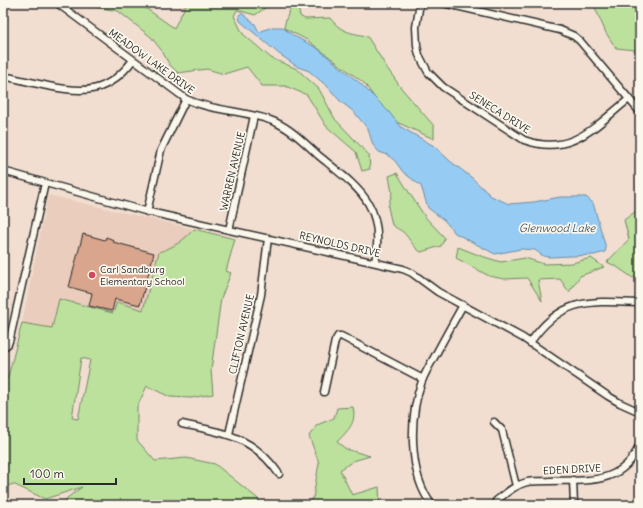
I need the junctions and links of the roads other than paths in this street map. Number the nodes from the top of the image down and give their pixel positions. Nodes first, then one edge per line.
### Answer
1 (57, 3) edge
2 (420, 3) edge
3 (444, 3) edge
4 (133, 60) junction
5 (3, 76) edge
6 (186, 99) junction
7 (629, 99) junction
8 (640, 112) edge
9 (254, 116) junction
10 (3, 171) edge
11 (45, 183) junction
12 (147, 212) junction
13 (229, 230) junction
14 (268, 238) junction
15 (375, 262) junction
16 (640, 303) edge
17 (463, 305) junction
18 (530, 343) junction
19 (3, 348) edge
20 (423, 379) junction
21 (324, 392) dead end
22 (640, 412) edge
23 (494, 422) dead end
24 (182, 424) dead end
25 (229, 434) junction
26 (640, 444) edge
27 (638, 455) edge
28 (279, 474) dead end
29 (572, 480) junction
30 (516, 486) junction
31 (496, 501) dead end
32 (432, 505) edge
33 (574, 505) edge

1 - 4 street, MEADOW LAKE DRIVE
2 - 7 street, SENECA DRIVE
3 - 7 street
4 - 5 street
4 - 6 street, MEADOW LAKE DRIVE
6 - 9 street, MEADOW LAKE DRIVE
6 - 12 street
7 - 8 street
9 - 13 street, WARREN AVENUE
9 - 15 street, MEADOW LAKE DRIVE
10 - 11 street, REYNOLDS DRIVE
11 - 12 street, REYNOLDS DRIVE
11 - 19 street
12 - 13 street, REYNOLDS DRIVE
13 - 14 street, REYNOLDS DRIVE
14 - 15 street, REYNOLDS DRIVE
14 - 25 street, CLIFTON AVENUE
15 - 17 street, REYNOLDS DRIVE
16 - 18 street
17 - 18 street, REYNOLDS DRIVE
17 - 20 street
18 - 22 street, REYNOLDS DRIVE
20 - 21 street
20 - 32 street
23 - 30 street
24 - 25 street
25 - 28 street
26 - 27 street, EDEN DRIVE
27 - 29 street, EDEN DRIVE
29 - 30 street, EDEN DRIVE
29 - 33 street
30 - 31 street, EDEN DRIVE

